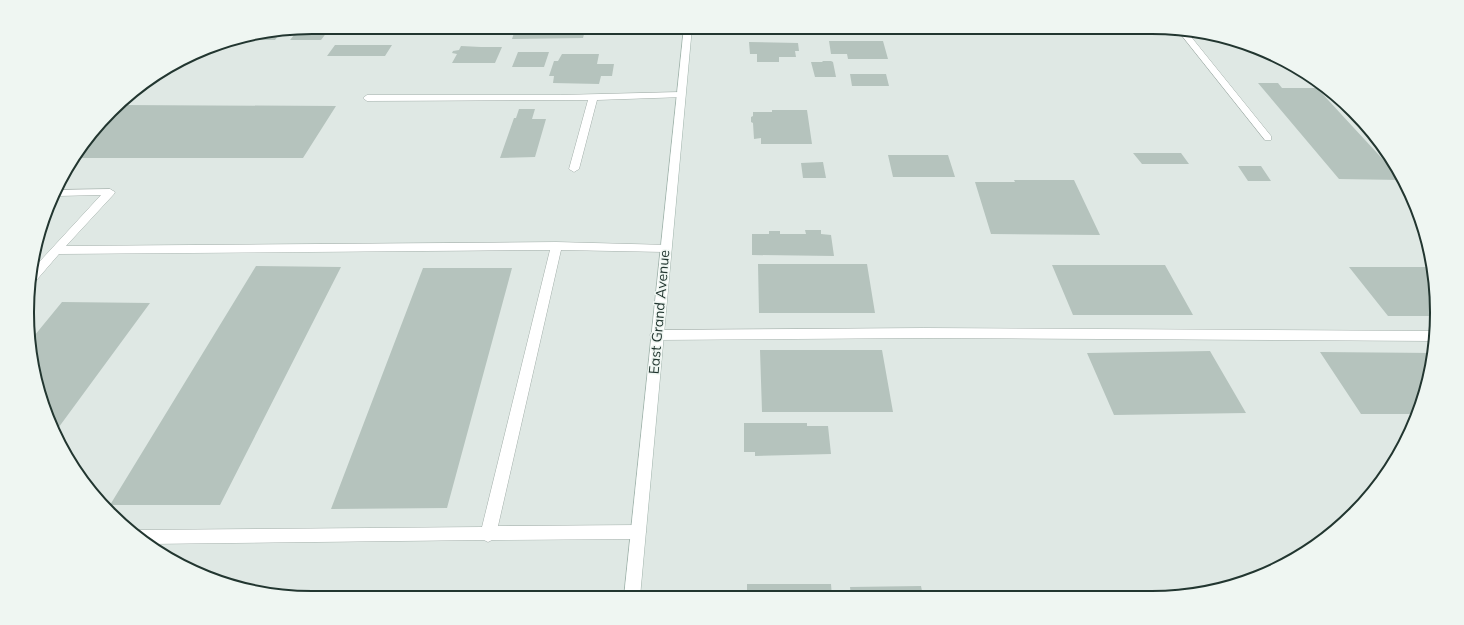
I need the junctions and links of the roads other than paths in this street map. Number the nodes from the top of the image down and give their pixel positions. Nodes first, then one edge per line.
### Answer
1 (687, 34) edge
2 (1186, 36) edge
3 (681, 95) junction
4 (593, 97) junction
5 (367, 98) dead end
6 (1268, 138) dead end
7 (574, 169) dead end
8 (61, 193) edge
9 (556, 246) junction
10 (664, 248) junction
11 (56, 250) junction
12 (37, 272) edge
13 (656, 334) junction
14 (1429, 336) edge
15 (638, 532) junction
16 (488, 534) junction
17 (148, 537) edge
18 (633, 591) edge

1 - 3 street, East Grand Avenue
2 - 6 street
3 - 4 street
3 - 10 street, East Grand Avenue
4 - 5 street
4 - 7 street
8 - 11 street
9 - 10 street
9 - 11 street
9 - 16 street
10 - 13 street, East Grand Avenue
11 - 12 street
13 - 14 street
13 - 15 street, East Grand Avenue
15 - 16 street
15 - 18 street, East Grand Avenue
16 - 17 street

